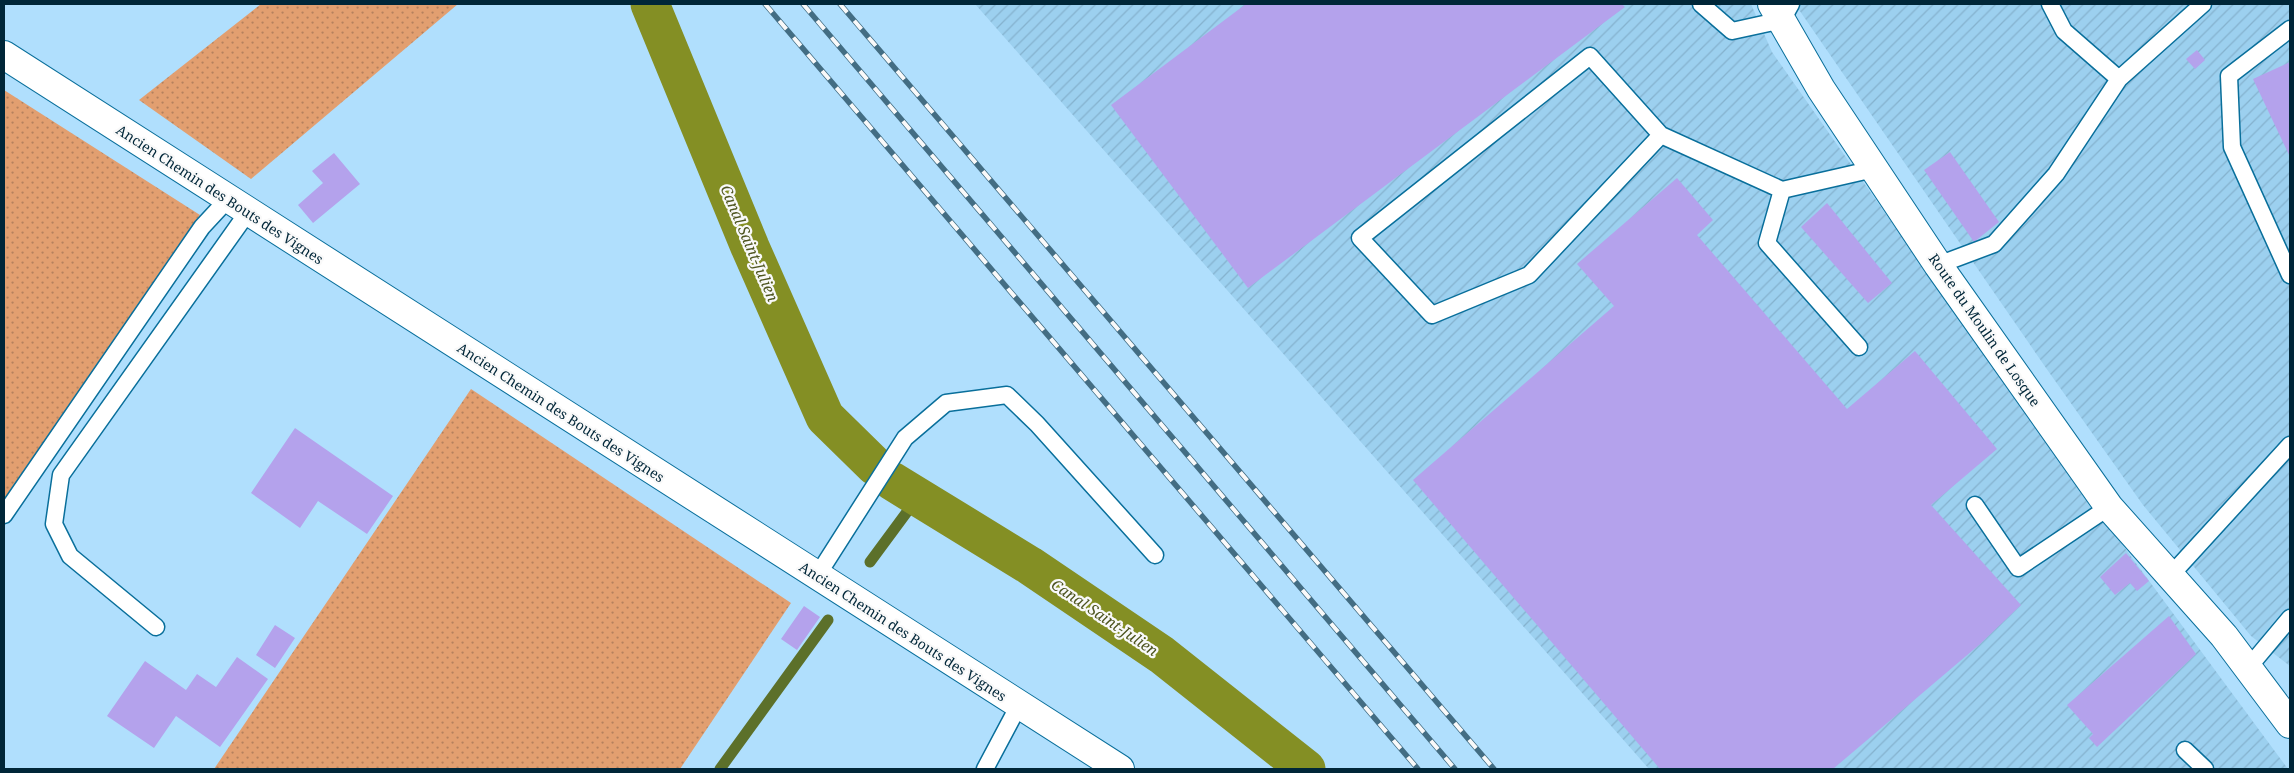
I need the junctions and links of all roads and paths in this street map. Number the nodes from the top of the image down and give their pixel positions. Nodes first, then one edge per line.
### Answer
1 (1701, 4) edge
2 (2050, 4) edge
3 (2203, 4) edge
4 (1782, 9) edge
5 (2290, 29) edge
6 (4, 55) edge
7 (2119, 79) junction
8 (1661, 136) junction
9 (1874, 169) junction
10 (1782, 190) junction
11 (238, 205) junction
12 (1938, 265) junction
13 (2290, 275) edge
14 (1859, 347) dead end
15 (2290, 445) edge
16 (1974, 506) dead end
17 (2109, 507) junction
18 (4, 515) edge
19 (1155, 555) dead end
20 (817, 576) junction
21 (2170, 576) junction
22 (2290, 618) edge
23 (156, 627) dead end
24 (2248, 668) junction
25 (1019, 705) junction
26 (2290, 724) edge
27 (2185, 750) dead end
28 (986, 769) edge
29 (1120, 769) edge
30 (2205, 769) edge

1 - 4 lane
2 - 7 lane
3 - 7 lane
4 - 9 street, Route du Moulin de Losque
5 - 13 lane
6 - 11 street, Ancien Chemin des Bouts des Vignes
7 - 12 lane
8 - 8 lane
8 - 10 lane
9 - 10 lane
9 - 12 street, Route du Moulin de Losque
10 - 14 lane
11 - 18 lane
11 - 20 street, Ancien Chemin des Bouts des Vignes
11 - 23 lane
12 - 17 street, Route du Moulin de Losque
15 - 21 lane
16 - 17 lane
17 - 21 street, Route du Moulin de Losque
19 - 20 lane
20 - 25 street, Ancien Chemin des Bouts des Vignes
21 - 24 street, Route du Moulin de Losque
22 - 24 lane
24 - 26 street, Route du Moulin de Losque
25 - 28 lane
25 - 29 street, Ancien Chemin des Bouts des Vignes
27 - 30 lane

